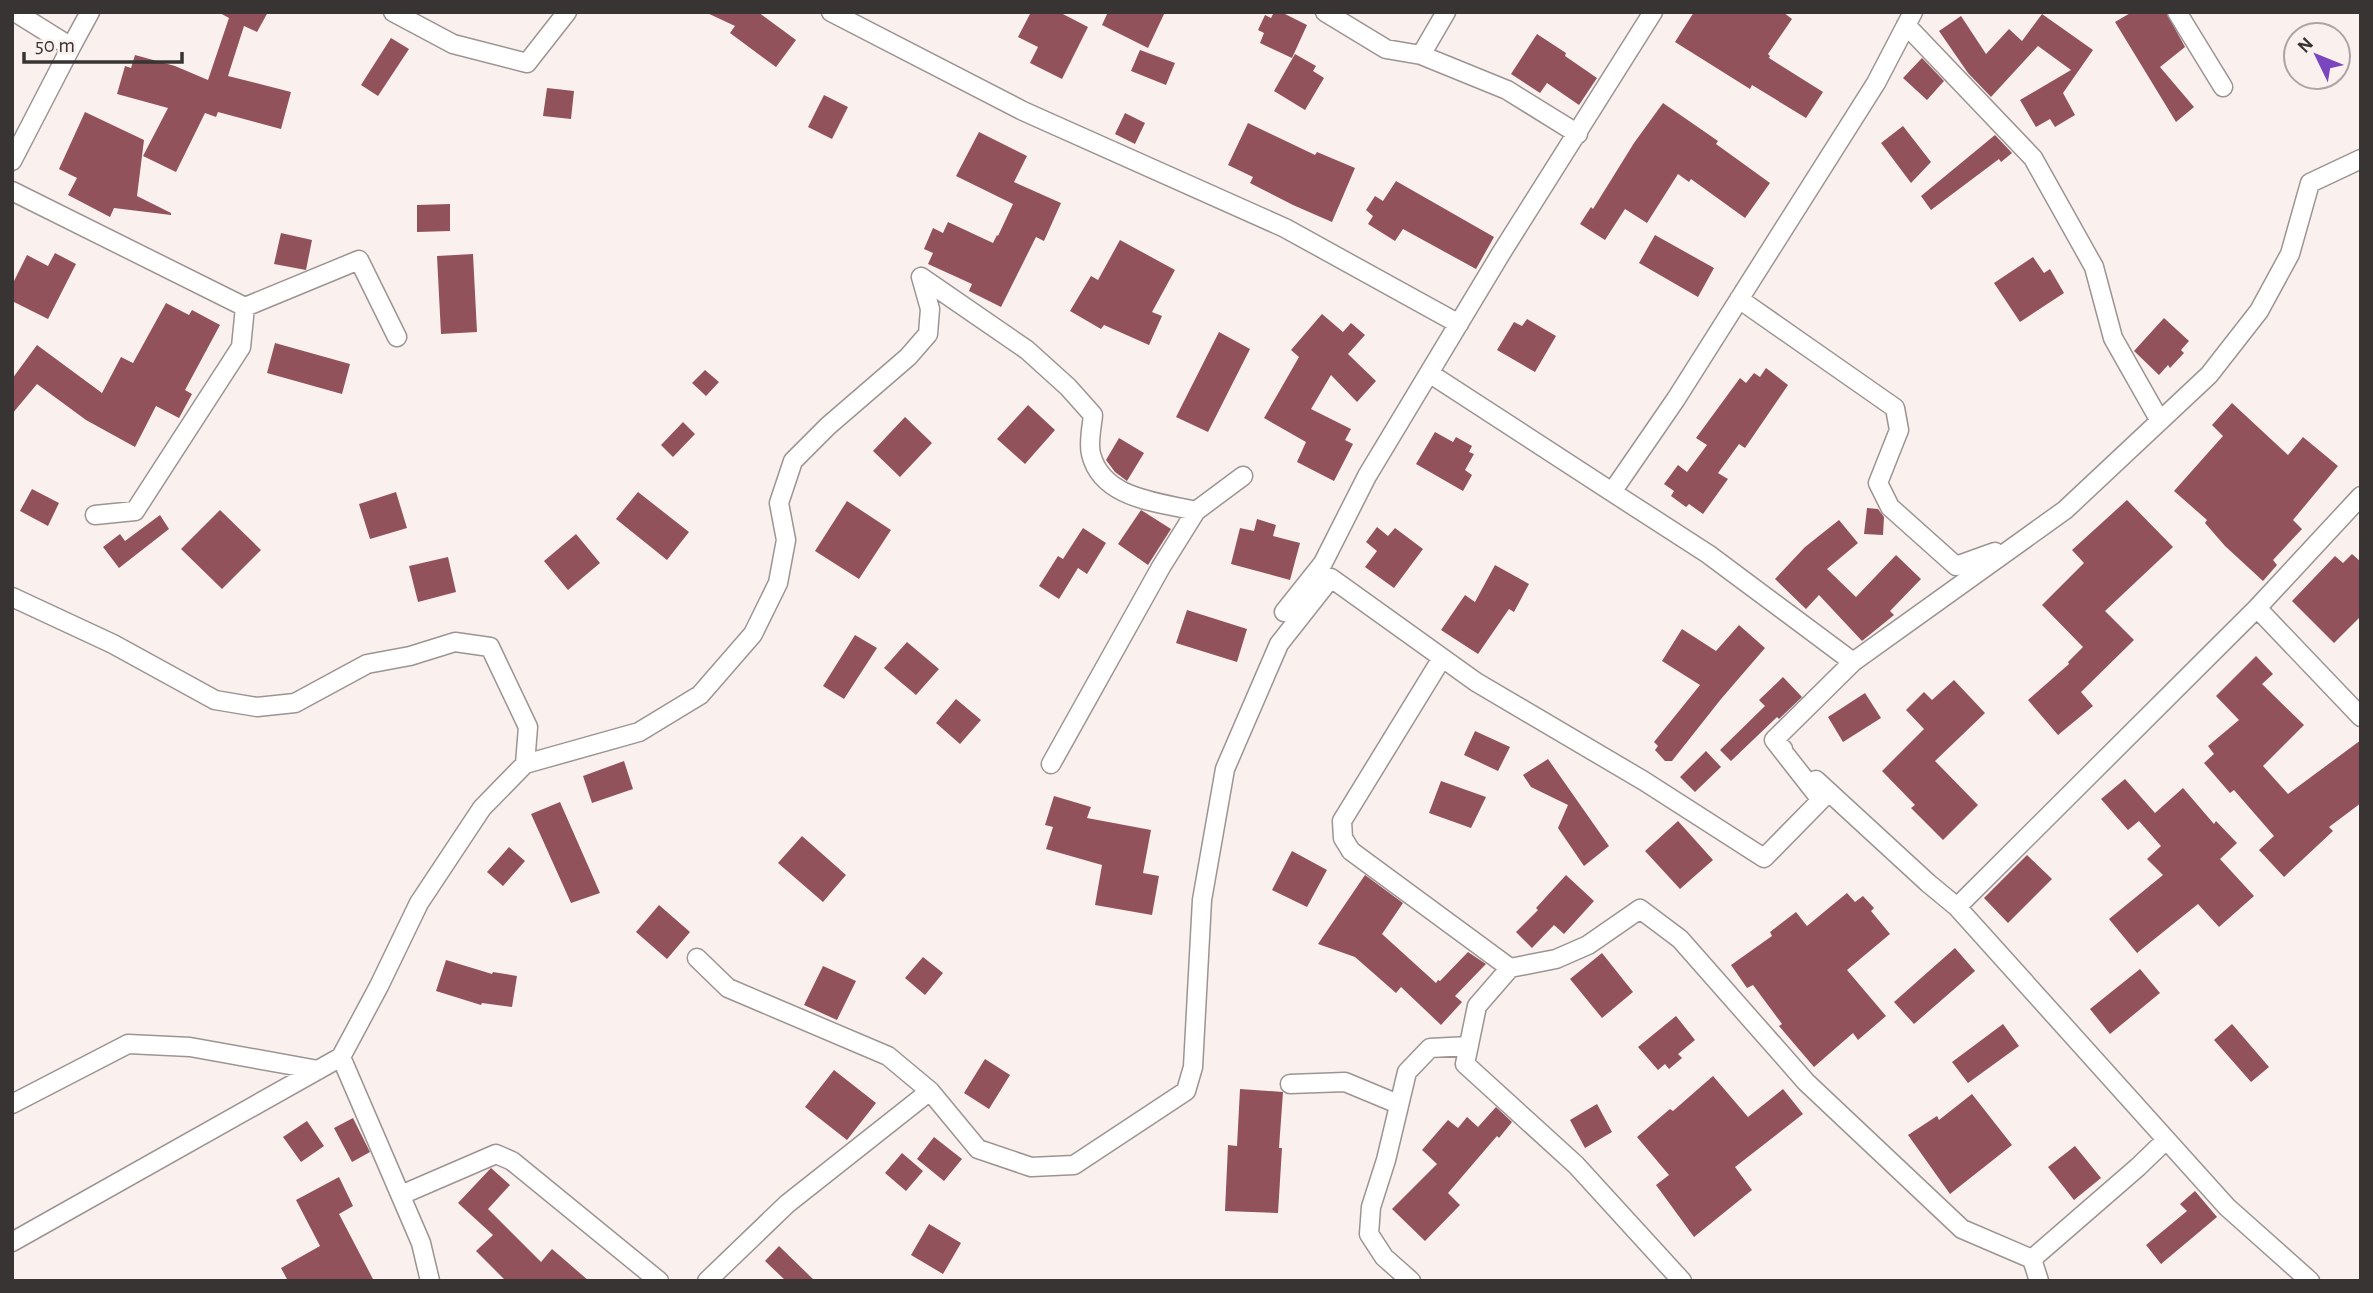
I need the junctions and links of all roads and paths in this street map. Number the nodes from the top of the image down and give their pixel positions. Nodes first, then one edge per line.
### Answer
1 (15, 12) edge
2 (90, 12) edge
3 (393, 12) edge
4 (567, 12) edge
5 (831, 12) edge
6 (1325, 12) edge
7 (1446, 12) edge
8 (1653, 12) edge
9 (2177, 12) edge
10 (1909, 19) edge
11 (71, 47) junction
12 (1421, 55) junction
13 (2223, 87) dead end
14 (1577, 134) junction
15 (2361, 159) edge
16 (12, 162) edge
17 (12, 191) edge
18 (1739, 299) junction
19 (245, 307) junction
20 (1459, 324) junction
21 (397, 337) dead end
22 (1429, 373) junction
23 (2160, 421) junction
24 (1243, 476) dead end
25 (1612, 492) junction
26 (2361, 496) edge
27 (2065, 510) junction
28 (1196, 511) junction
29 (94, 515) dead end
30 (12, 597) edge
31 (2257, 608) junction
32 (1284, 612) dead end
33 (1442, 658) junction
34 (1853, 662) junction
35 (2361, 718) edge
36 (1774, 740) junction
37 (525, 764) junction
38 (1051, 764) dead end
39 (1957, 907) junction
40 (697, 958) dead end
41 (1510, 968) junction
42 (1469, 1046) junction
43 (341, 1057) junction
44 (318, 1070) junction
45 (1290, 1084) dead end
46 (930, 1091) junction
47 (12, 1104) edge
48 (1398, 1104) junction
49 (2166, 1140) junction
50 (401, 1195) junction
51 (12, 1242) edge
52 (2032, 1259) junction
53 (430, 1281) edge
54 (659, 1281) edge
55 (707, 1281) edge
56 (1411, 1281) edge
57 (1682, 1281) edge
58 (2039, 1281) edge
59 (2310, 1281) edge

1 - 11 street
2 - 11 street
3 - 4 street
5 - 20 street
6 - 12 street
7 - 12 street
8 - 14 street
9 - 13 street
10 - 18 street
10 - 23 street
11 - 16 street
12 - 14 street
14 - 20 street
15 - 23 street
17 - 19 street
18 - 25 street
18 - 27 street
19 - 21 street
19 - 29 street
20 - 22 street
22 - 25 street
22 - 32 street
23 - 27 street
24 - 28 street
25 - 34 street
26 - 31 street
27 - 34 street
28 - 37 street
28 - 38 street
30 - 37 street
31 - 35 street
31 - 39 street
33 - 36 street
33 - 41 street
33 - 46 street
34 - 36 street
36 - 39 street
37 - 43 street
39 - 49 street
40 - 46 street
41 - 42 street
41 - 52 street
42 - 48 street
42 - 57 street
43 - 44 street
43 - 50 street
44 - 47 street
44 - 51 street
45 - 48 street
46 - 55 street
48 - 56 street
49 - 52 street
49 - 59 street
50 - 53 street
50 - 54 street
52 - 58 street

